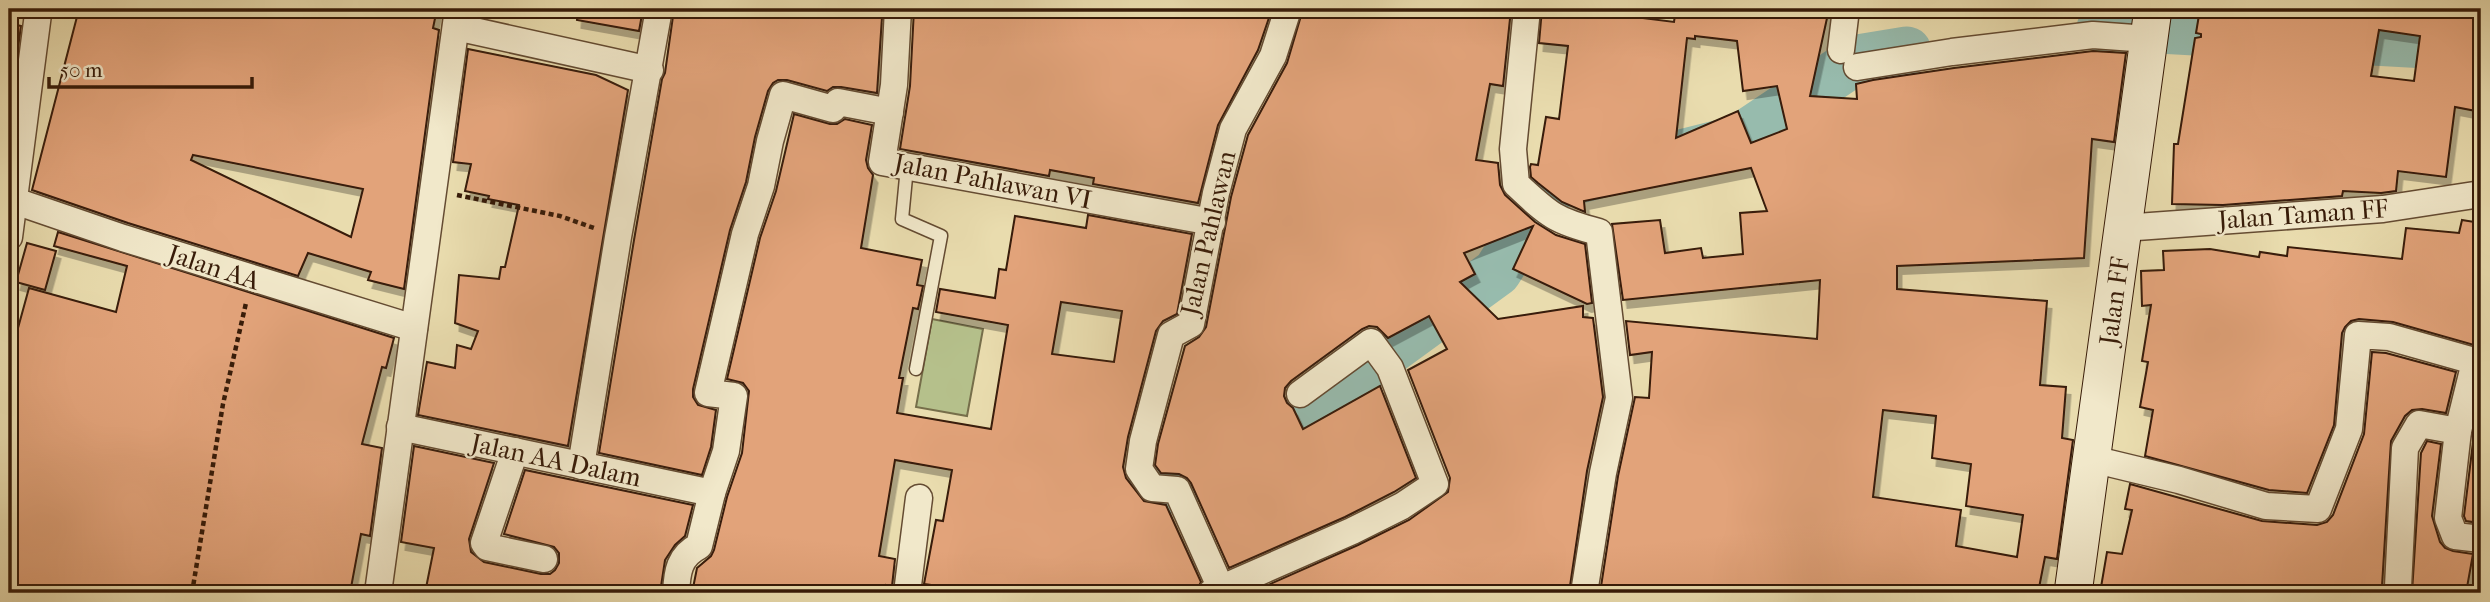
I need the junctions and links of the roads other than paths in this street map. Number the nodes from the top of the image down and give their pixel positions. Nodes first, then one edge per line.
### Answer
1 (37, 9) edge
2 (659, 9) edge
3 (898, 9) edge
4 (1288, 9) edge
5 (1527, 9) edge
6 (1846, 9) edge
7 (457, 18) edge
8 (2150, 23) edge
9 (650, 70) junction
10 (890, 112) junction
11 (907, 167) junction
12 (2481, 194) edge
13 (15, 201) junction
14 (1212, 222) junction
15 (2123, 228) junction
16 (9, 237) edge
17 (414, 328) junction
18 (2481, 364) edge
19 (916, 369) dead end
20 (1300, 394) dead end
21 (400, 428) junction
22 (2458, 431) junction
23 (514, 451) junction
24 (2092, 459) junction
25 (581, 466) junction
26 (712, 494) junction
27 (919, 498) dead end
28 (2468, 537) edge
29 (544, 559) dead end
30 (2398, 587) dead end
31 (1219, 592) edge
32 (378, 593) edge
33 (676, 593) edge
34 (907, 593) edge
35 (1584, 593) edge
36 (2073, 593) edge

1 - 13 street
2 - 9 street
3 - 10 street, Jalan Pahlawan VI
4 - 14 street, Jalan Pahlawan
5 - 35 street
6 - 8 street
7 - 9 street
7 - 17 street
8 - 15 street, Jalan FF
9 - 25 street
10 - 11 street, Jalan Pahlawan VI
10 - 26 street
11 - 14 street, Jalan Pahlawan VI
11 - 19 lane
12 - 15 street, Jalan Taman FF
13 - 16 street
13 - 17 street, Jalan AA
14 - 31 street, Jalan Pahlawan
15 - 24 street, Jalan FF
17 - 21 street
18 - 22 street
18 - 24 street
20 - 31 street
21 - 23 street, Jalan AA Dalam
21 - 32 street
22 - 28 street
22 - 30 street
23 - 25 street, Jalan AA Dalam
23 - 29 street
24 - 36 street, Jalan FF
25 - 26 street, Jalan AA Dalam
26 - 33 street
27 - 34 street

